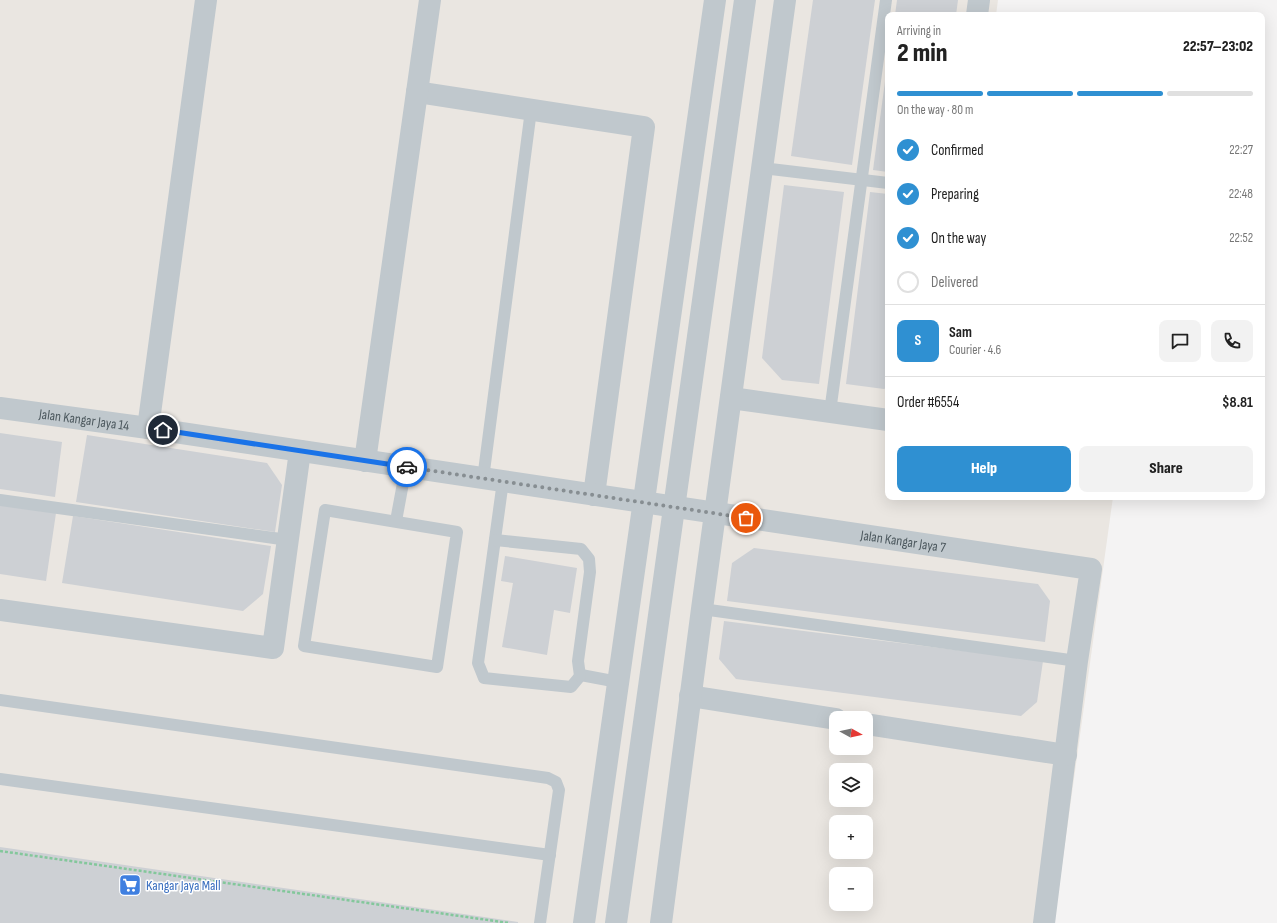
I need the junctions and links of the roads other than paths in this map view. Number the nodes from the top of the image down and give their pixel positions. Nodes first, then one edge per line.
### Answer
1 (206, 0) edge
2 (430, 0) edge
3 (715, 0) edge
4 (745, 0) edge
5 (785, 0) edge
6 (886, 0) edge
7 (979, 0) edge
8 (977, 12) edge
9 (417, 92) junction
10 (532, 110) junction
11 (762, 168) junction
12 (862, 180) junction
13 (885, 183) edge
14 (731, 398) junction
15 (0, 408) edge
16 (830, 412) junction
17 (885, 420) edge
18 (148, 428) junction
19 (300, 451) junction
20 (365, 461) junction
21 (406, 467) junction
22 (493, 480) junction
23 (594, 495) junction
24 (0, 500) edge
25 (643, 503) junction
26 (674, 507) junction
27 (715, 513) junction
28 (396, 521) junction
29 (288, 540) junction
30 (495, 540) junction
31 (702, 609) junction
32 (0, 610) edge
33 (1077, 661) junction
34 (580, 676) junction
35 (618, 682) junction
36 (690, 696) junction
37 (0, 700) edge
38 (829, 718) edge
39 (873, 725) edge
40 (1066, 755) junction
41 (0, 779) edge
42 (550, 855) junction
43 (540, 923) edge
44 (584, 923) edge
45 (616, 923) edge
46 (661, 923) edge
47 (1044, 923) edge

1 - 18 street
2 - 9 street
3 - 25 street
4 - 26 street
5 - 11 street
6 - 12 lane
7 - 8 street
9 - 10 street
9 - 20 street
10 - 22 lane
10 - 23 street
11 - 12 lane
11 - 14 street
12 - 13 lane
12 - 16 lane
14 - 16 street
14 - 27 street
15 - 18 street, Jalan Kangar Jaya 14
16 - 17 street
18 - 19 street, Jalan Kangar Jaya 14
19 - 20 street, Jalan Kangar Jaya 14
19 - 29 street
20 - 21 street, Jalan Kangar Jaya 14
21 - 22 street, Jalan Kangar Jaya 14
21 - 28 lane
22 - 23 street, Jalan Kangar Jaya 14
22 - 30 lane
23 - 25 street, Jalan Kangar Jaya 14
24 - 29 lane
25 - 26 street, Jalan Kangar Jaya 14
25 - 35 street
26 - 27 street, Jalan Kangar Jaya 7
26 - 45 street
27 - 31 street
27 - 33 street, Jalan Kangar Jaya 7
28 - 28 lane
29 - 32 street
30 - 34 lane
30 - 34 lane
31 - 33 lane
31 - 36 street
33 - 40 street
34 - 35 lane
35 - 44 street
36 - 38 street
36 - 46 street
37 - 42 lane
39 - 40 street
40 - 47 street
41 - 42 lane
42 - 43 lane

